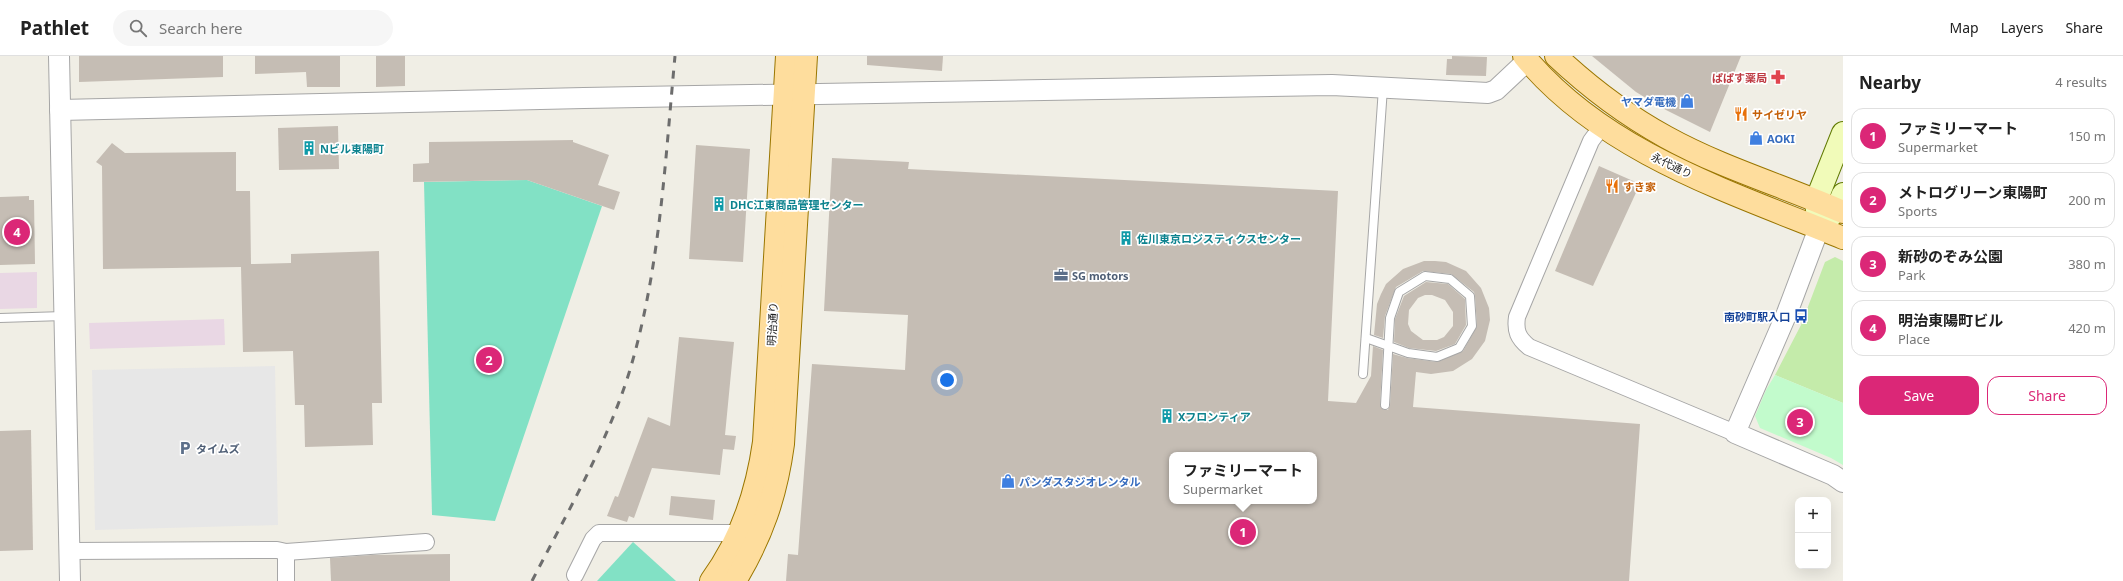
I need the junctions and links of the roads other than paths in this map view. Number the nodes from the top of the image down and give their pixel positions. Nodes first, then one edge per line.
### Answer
1 (59, 56) edge
2 (787, 56) edge
3 (806, 56) edge
4 (1556, 56) edge
5 (1526, 58) edge
6 (1383, 87) junction
7 (794, 94) junction
8 (60, 110) junction
9 (1602, 126) junction
10 (1843, 133) edge
11 (1816, 201) junction
12 (1841, 205) edge
13 (1819, 228) junction
14 (1843, 238) edge
15 (64, 316) junction
16 (0, 318) edge
17 (1366, 338) junction
18 (1363, 374) dead end
19 (1385, 405) dead end
20 (1735, 432) junction
21 (1843, 482) edge
22 (739, 533) junction
23 (426, 542) dead end
24 (70, 551) junction
25 (286, 552) junction
26 (575, 575) dead end
27 (70, 581) edge
28 (286, 581) edge
29 (711, 581) edge
30 (735, 581) edge

1 - 8 street
2 - 7 main road, 明治通り
3 - 7 main road, 明治通り
4 - 11 main road, 永代通り
5 - 6 street
5 - 9 main road, 永代通り
6 - 7 street
6 - 17 lane
7 - 8 street
7 - 22 main road, 明治通り
7 - 30 main road, 明治通り
8 - 15 street
9 - 13 main road, 永代通り
9 - 20 street
10 - 11 main road
11 - 12 main road, 永代通り
11 - 13 main road
12 - 13 main road
13 - 14 main road, 永代通り
13 - 20 street
15 - 16 lane
15 - 24 street
17 - 18 lane
17 - 19 lane
20 - 21 street
22 - 26 street
22 - 29 main road, 明治通り
23 - 25 street
24 - 25 street
24 - 27 street
25 - 28 street

